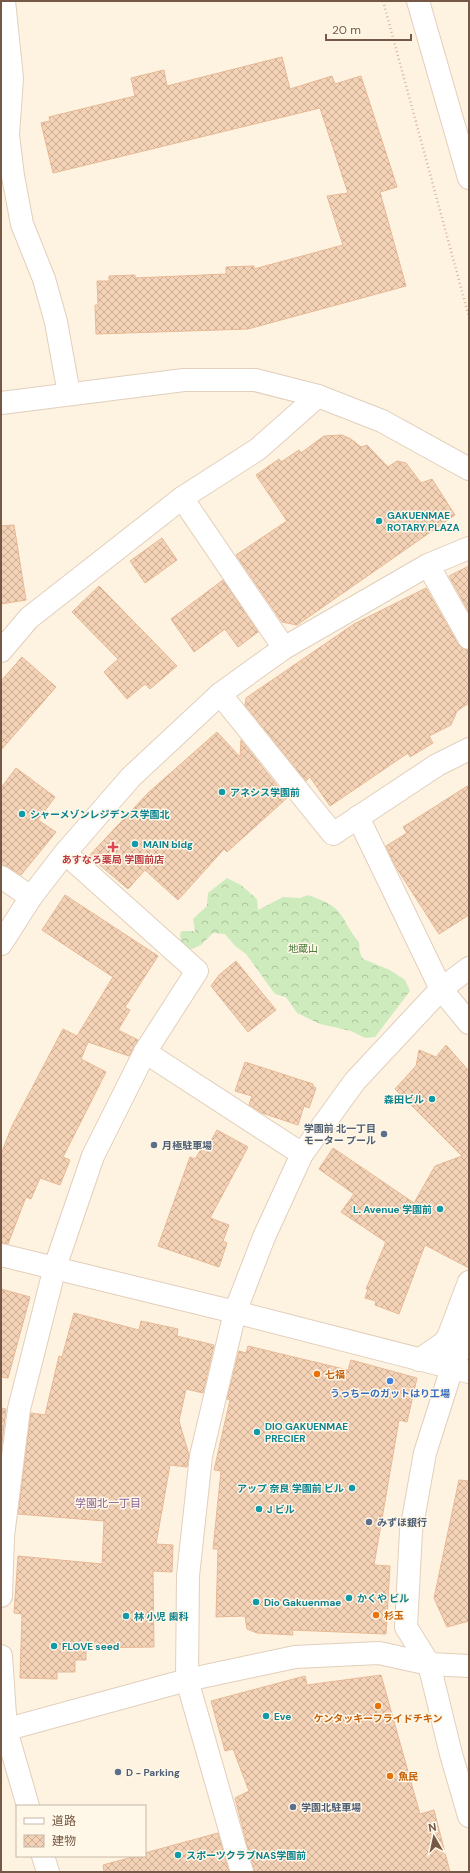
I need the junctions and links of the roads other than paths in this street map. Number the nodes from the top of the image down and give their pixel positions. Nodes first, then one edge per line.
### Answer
1 (4, 1) edge
2 (418, 1) edge
3 (469, 178) edge
4 (69, 394) junction
5 (318, 396) junction
6 (1, 403) edge
7 (469, 469) edge
8 (182, 498) junction
9 (469, 548) edge
10 (428, 565) junction
11 (469, 638) edge
12 (284, 648) junction
13 (1, 651) edge
14 (220, 694) junction
15 (469, 749) edge
16 (358, 817) junction
17 (65, 853) junction
18 (1, 877) edge
19 (31, 897) junction
20 (1, 944) edge
21 (469, 968) edge
22 (440, 989) junction
23 (469, 1023) edge
24 (145, 1052) junction
25 (302, 1154) junction
26 (1, 1255) edge
27 (55, 1267) junction
28 (469, 1282) edge
29 (235, 1312) junction
30 (469, 1326) edge
31 (419, 1360) junction
32 (460, 1370) edge
33 (2, 1536) edge
34 (1, 1596) edge
35 (1, 1656) edge
36 (429, 1664) junction
37 (469, 1666) edge
38 (187, 1680) junction
39 (3, 1730) edge
40 (28, 1805) edge
41 (469, 1816) edge
42 (43, 1857) edge
43 (48, 1872) edge
44 (242, 1872) edge

1 - 4 street
2 - 3 street
4 - 5 street
4 - 6 street
5 - 7 street
5 - 8 street
8 - 12 street
8 - 13 street
9 - 10 street
10 - 11 street
10 - 12 street
12 - 14 street
14 - 16 street
14 - 17 street
15 - 16 street
16 - 22 street
17 - 19 street
17 - 24 street
18 - 19 street
19 - 20 street
21 - 22 street
22 - 23 street
22 - 25 street
24 - 25 street
24 - 27 street
25 - 29 street
26 - 27 street
27 - 29 street
27 - 33 street
28 - 31 street
29 - 31 street
29 - 38 street
30 - 32 street
31 - 32 street
32 - 36 street
33 - 34 street
35 - 39 street
36 - 37 street
36 - 38 street
36 - 41 street
38 - 39 street
38 - 44 street
39 - 40 street
42 - 43 street

